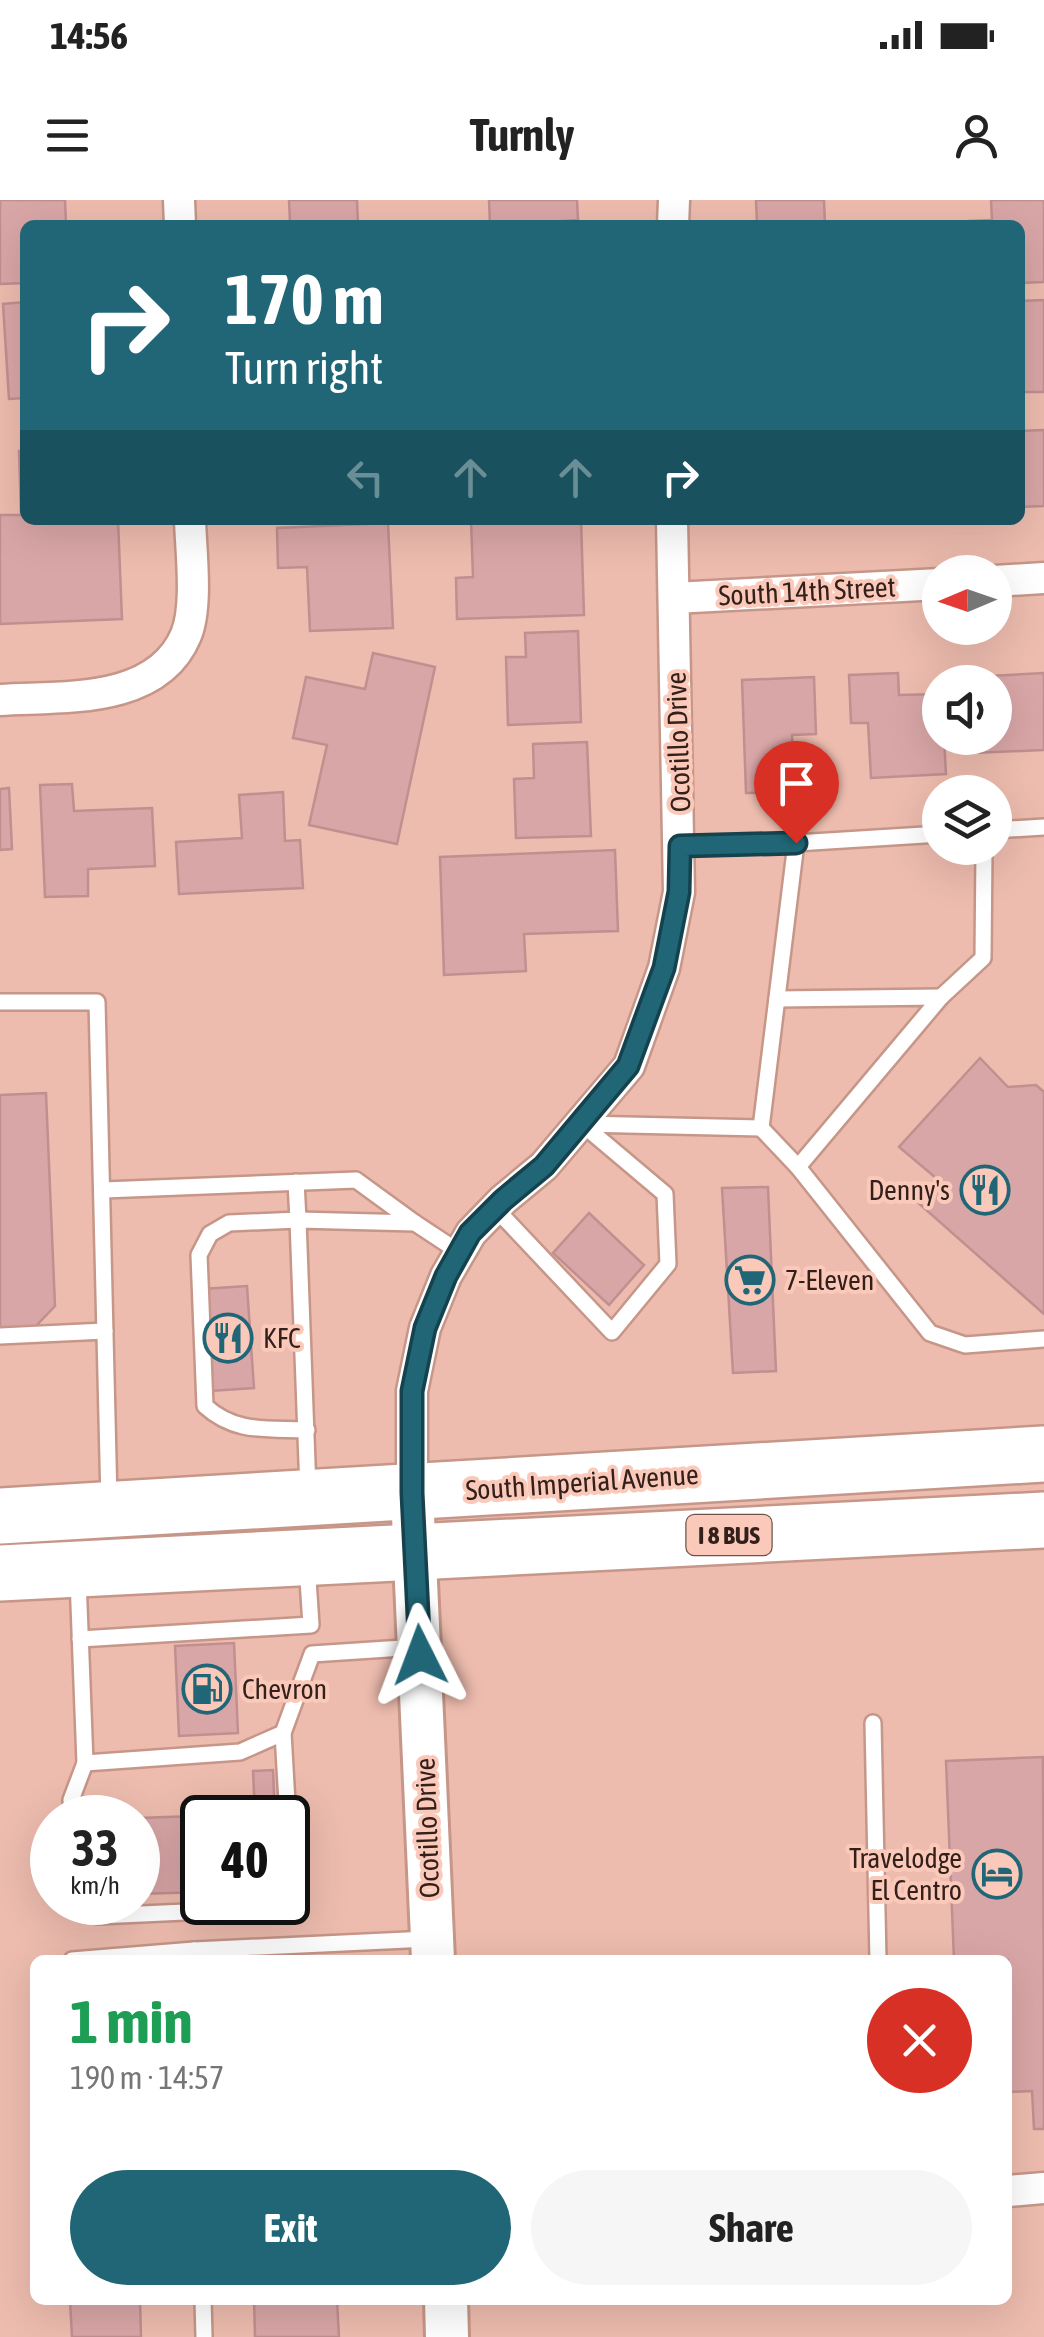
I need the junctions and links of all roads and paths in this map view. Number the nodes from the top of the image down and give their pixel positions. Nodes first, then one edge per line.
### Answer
1 (190, 525) edge
2 (672, 525) edge
3 (1044, 578) edge
4 (1012, 580) edge
5 (922, 585) edge
6 (674, 598) junction
7 (0, 700) edge
8 (1044, 827) edge
9 (1012, 829) edge
10 (922, 835) edge
11 (796, 843) junction
12 (680, 846) junction
13 (984, 865) edge
14 (942, 998) junction
15 (777, 999) junction
16 (0, 1002) edge
17 (582, 1124) junction
18 (761, 1128) junction
19 (798, 1167) junction
20 (296, 1182) junction
21 (104, 1190) junction
22 (495, 1208) junction
23 (298, 1220) junction
24 (415, 1223) junction
25 (459, 1252) junction
26 (106, 1330) junction
27 (0, 1336) edge
28 (1044, 1339) edge
29 (306, 1430) junction
30 (1044, 1454) edge
31 (412, 1493) junction
32 (308, 1499) junction
33 (109, 1510) junction
34 (0, 1516) edge
35 (1044, 1520) edge
36 (415, 1551) junction
37 (307, 1557) junction
38 (78, 1569) junction
39 (0, 1574) edge
40 (310, 1625) junction
41 (80, 1639) junction
42 (420, 1647) junction
43 (312, 1654) junction
44 (872, 1723) dead end
45 (283, 1732) junction
46 (86, 1763) junction
47 (73, 1795) edge
48 (160, 1913) edge
49 (433, 1949) edge
50 (194, 1955) edge
51 (878, 1955) edge
52 (1044, 2188) edge
53 (1012, 2191) edge
54 (203, 2305) edge
55 (446, 2305) edge
56 (204, 2337) edge
57 (447, 2337) edge

1 - 7 street
2 - 6 street, Ocotillo Drive
3 - 4 street
5 - 6 street, South 14th Street
6 - 12 street, Ocotillo Drive
8 - 9 lane
10 - 11 lane
11 - 12 lane
11 - 15 lane
12 - 17 street, Ocotillo Drive
13 - 14 lane
14 - 15 lane
14 - 19 lane
15 - 18 lane
16 - 21 lane
17 - 18 lane
17 - 22 street, Ocotillo Drive
17 - 22 lane
18 - 19 lane
19 - 28 lane
20 - 21 lane
20 - 23 lane
20 - 24 lane
21 - 26 lane
22 - 25 street, Ocotillo Drive
23 - 24 lane
23 - 29 lane
23 - 29 lane
24 - 25 lane
25 - 31 street, Ocotillo Drive
26 - 27 lane
26 - 33 lane
29 - 32 lane
30 - 31 highway, South Imperial Avenue / I 8 BUS
31 - 32 highway, South Imperial Avenue / I 8 BUS
31 - 36 street, Ocotillo Drive
32 - 33 highway, South Imperial Avenue / I 8 BUS
33 - 34 highway, South Imperial Avenue / I 8 BUS
35 - 36 highway, I 8 BUS
36 - 37 highway, I 8 BUS
36 - 42 street, Ocotillo Drive
37 - 38 highway, I 8 BUS
37 - 40 lane
38 - 39 highway, I 8 BUS
38 - 41 lane
40 - 41 lane
40 - 43 lane
41 - 46 lane
42 - 43 lane
42 - 49 street, Ocotillo Drive
43 - 45 lane
44 - 51 lane
45 - 46 lane
45 - 48 lane
46 - 47 lane
49 - 50 lane
52 - 53 street
54 - 56 lane
55 - 57 street

